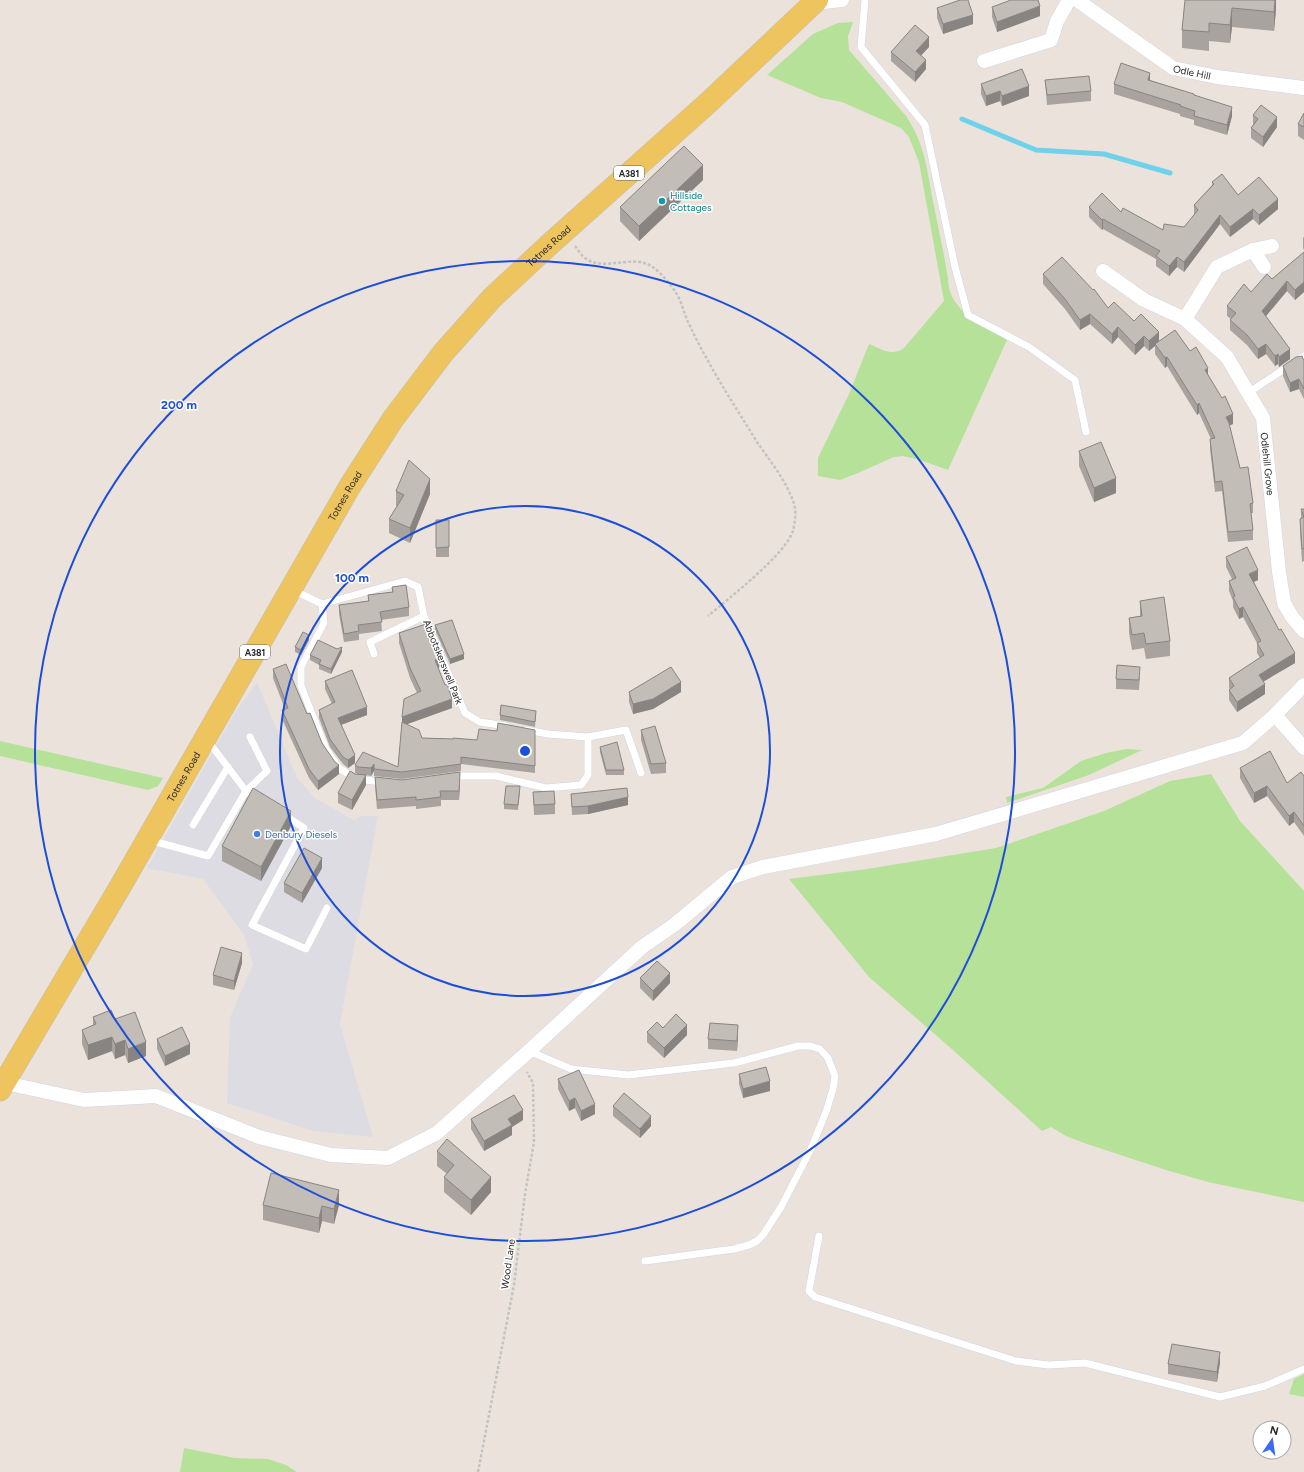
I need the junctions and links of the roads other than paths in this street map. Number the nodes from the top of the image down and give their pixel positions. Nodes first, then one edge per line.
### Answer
1 (842, 0) edge
2 (865, 0) edge
3 (1069, 0) edge
4 (1077, 0) edge
5 (815, 2) edge
6 (984, 61) dead end
7 (1304, 88) edge
8 (1272, 246) dead end
9 (1253, 250) junction
10 (1264, 266) dead end
11 (1103, 271) dead end
12 (1185, 319) junction
13 (1304, 356) edge
14 (1248, 393) junction
15 (1086, 432) dead end
16 (291, 590) junction
17 (322, 604) junction
18 (424, 616) junction
19 (1304, 631) edge
20 (374, 654) dead end
21 (1304, 686) edge
22 (1275, 715) junction
23 (588, 737) junction
24 (206, 738) junction
25 (250, 738) dead end
26 (1304, 748) edge
27 (228, 767) junction
28 (642, 773) dead end
29 (446, 778) edge
30 (387, 782) edge
31 (246, 791) junction
32 (266, 803) edge
33 (278, 812) edge
34 (193, 825) dead end
35 (147, 839) junction
36 (327, 908) dead end
37 (525, 1055) junction
38 (2, 1087) edge
39 (819, 1236) dead end
40 (645, 1261) dead end
41 (1304, 1369) edge

1 - 5 street
2 - 15 lane
3 - 6 street
4 - 7 street, Odle Hill
5 - 16 main road, Totnes Road / A381
8 - 9 street
9 - 10 street
9 - 12 street
11 - 12 street, Odlehill Grove
12 - 14 street, Odlehill Grove
13 - 14 lane
14 - 19 street, Odlehill Grove
16 - 17 lane
16 - 24 main road, Totnes Road / A381
17 - 18 lane, Abbotskerswell Park
17 - 30 lane
18 - 20 lane
18 - 23 lane, Abbotskerswell Park
21 - 22 street
22 - 26 street
22 - 37 street
23 - 28 lane, Abbotskerswell Park
23 - 29 lane
24 - 27 lane
24 - 35 main road, Totnes Road / A381
25 - 31 lane
27 - 31 lane
27 - 34 lane
31 - 32 lane
31 - 35 lane
33 - 36 lane
35 - 38 main road, Totnes Road / A381
37 - 38 street
37 - 40 lane
39 - 41 lane

